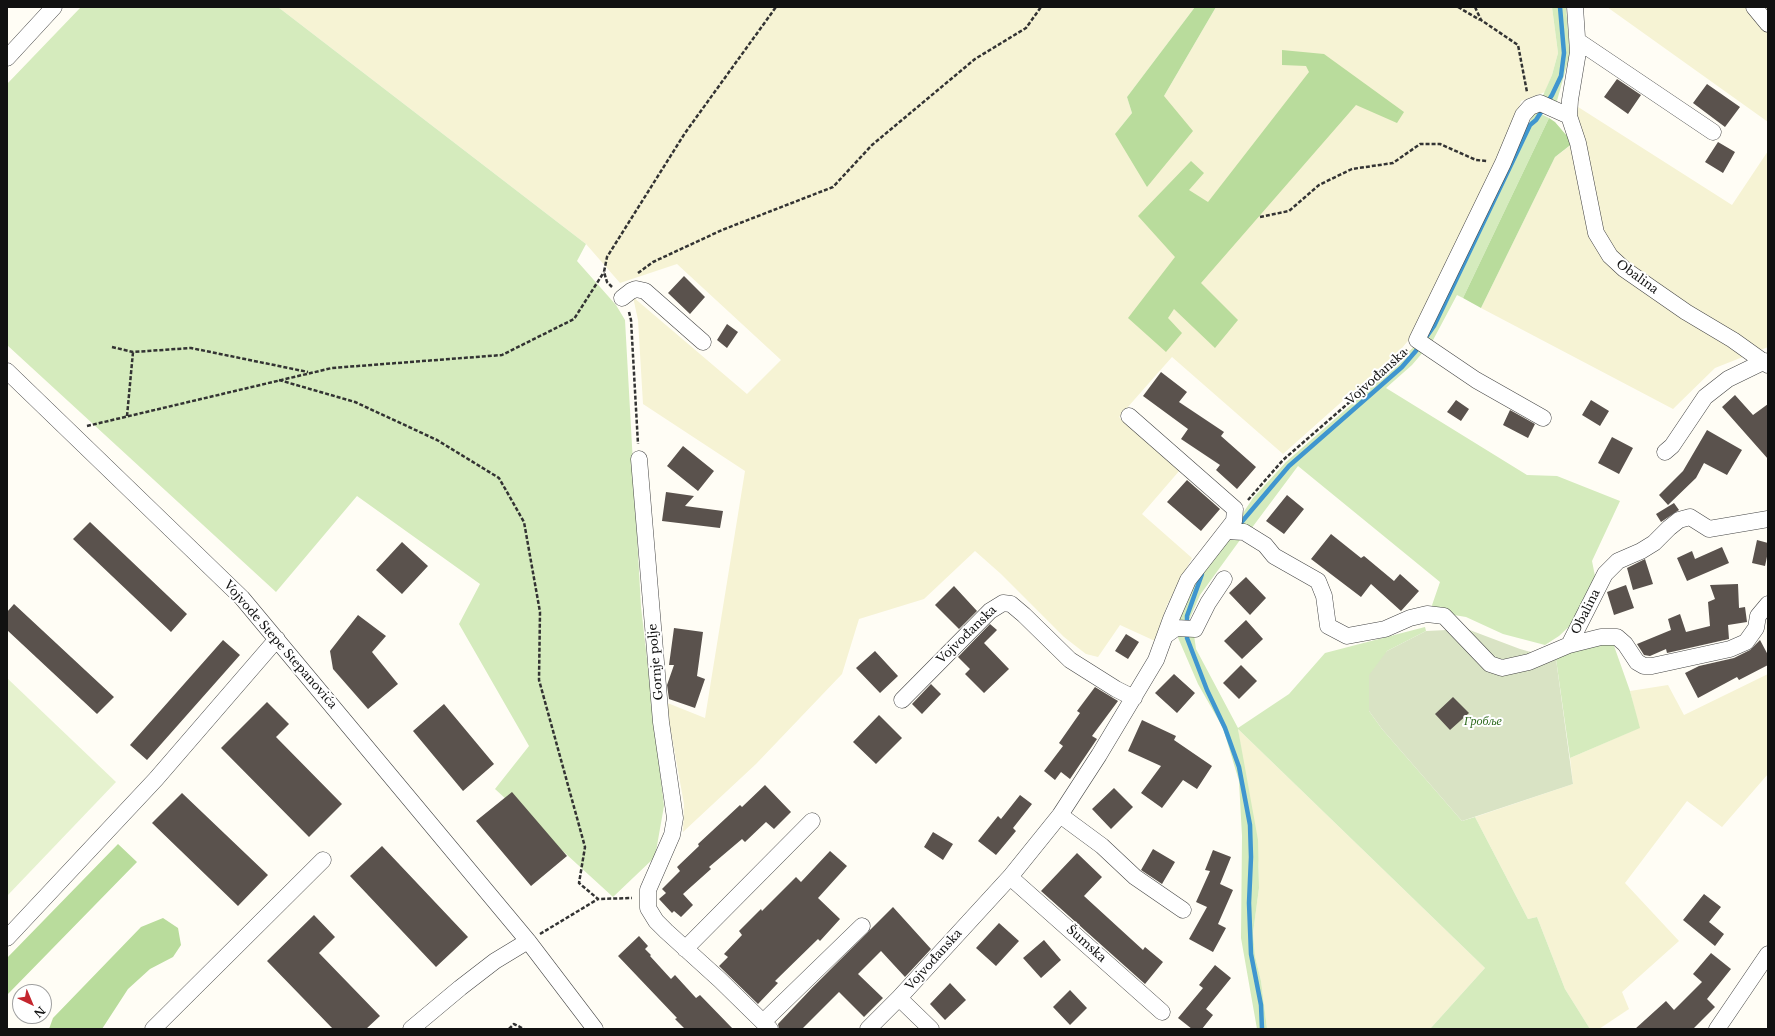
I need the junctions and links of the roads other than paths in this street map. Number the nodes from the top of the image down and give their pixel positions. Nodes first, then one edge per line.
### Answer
1 (54, 7) edge
2 (1575, 7) edge
3 (1754, 7) edge
4 (1768, 24) edge
5 (1578, 41) junction
6 (7, 58) edge
7 (1563, 114) junction
8 (1713, 132) dead end
9 (622, 298) road end
10 (703, 342) dead end
11 (1766, 363) edge
12 (7, 371) edge
13 (1130, 416) dead end
14 (1543, 418) dead end
15 (1665, 452) dead end
16 (639, 459) road end
17 (1768, 519) edge
18 (1233, 529) junction
19 (1224, 579) dead end
20 (1768, 604) edge
21 (1170, 632) junction
22 (277, 639) junction
23 (1570, 645) junction
24 (1134, 698) junction
25 (902, 700) dead end
26 (1060, 814) junction
27 (812, 821) dead end
28 (324, 860) dead end
29 (1010, 877) junction
30 (1183, 910) dead end
31 (862, 926) dead end
32 (7, 938) edge
33 (528, 941) junction
34 (685, 949) junction
35 (1768, 954) edge
36 (900, 998) junction
37 (1162, 1012) dead end
38 (766, 1025) edge
39 (153, 1029) edge
40 (411, 1029) edge
41 (595, 1029) edge
42 (868, 1029) edge
43 (931, 1029) edge
44 (1717, 1029) edge

1 - 6 street
2 - 5 street
3 - 4 street
5 - 7 street
5 - 8 street
7 - 11 street, Obalina
7 - 14 street, Vojvođanska
9 - 10 street
11 - 15 street
12 - 22 street, Vojvode Stepe Stepanovića
13 - 18 street
16 - 34 street, Gornje polje
17 - 23 street, Obalina
18 - 21 street, Vojvođanska
18 - 23 street
19 - 21 street
20 - 23 street, Obalina
21 - 24 street, Vojvođanska
22 - 32 street
22 - 33 street, Vojvode Stepe Stepanovića
24 - 25 street, Vojvođanska
24 - 26 street, Vojvođanska
26 - 29 street, Vojvođanska
26 - 30 street
27 - 34 street
28 - 39 street
29 - 36 street, Vojvođanska
29 - 37 street, Šumska
31 - 38 street
33 - 40 street
33 - 41 street, Vojvode Stepe Stepanovića
34 - 38 street
35 - 44 street
36 - 42 street, Vojvođanska
36 - 43 street

